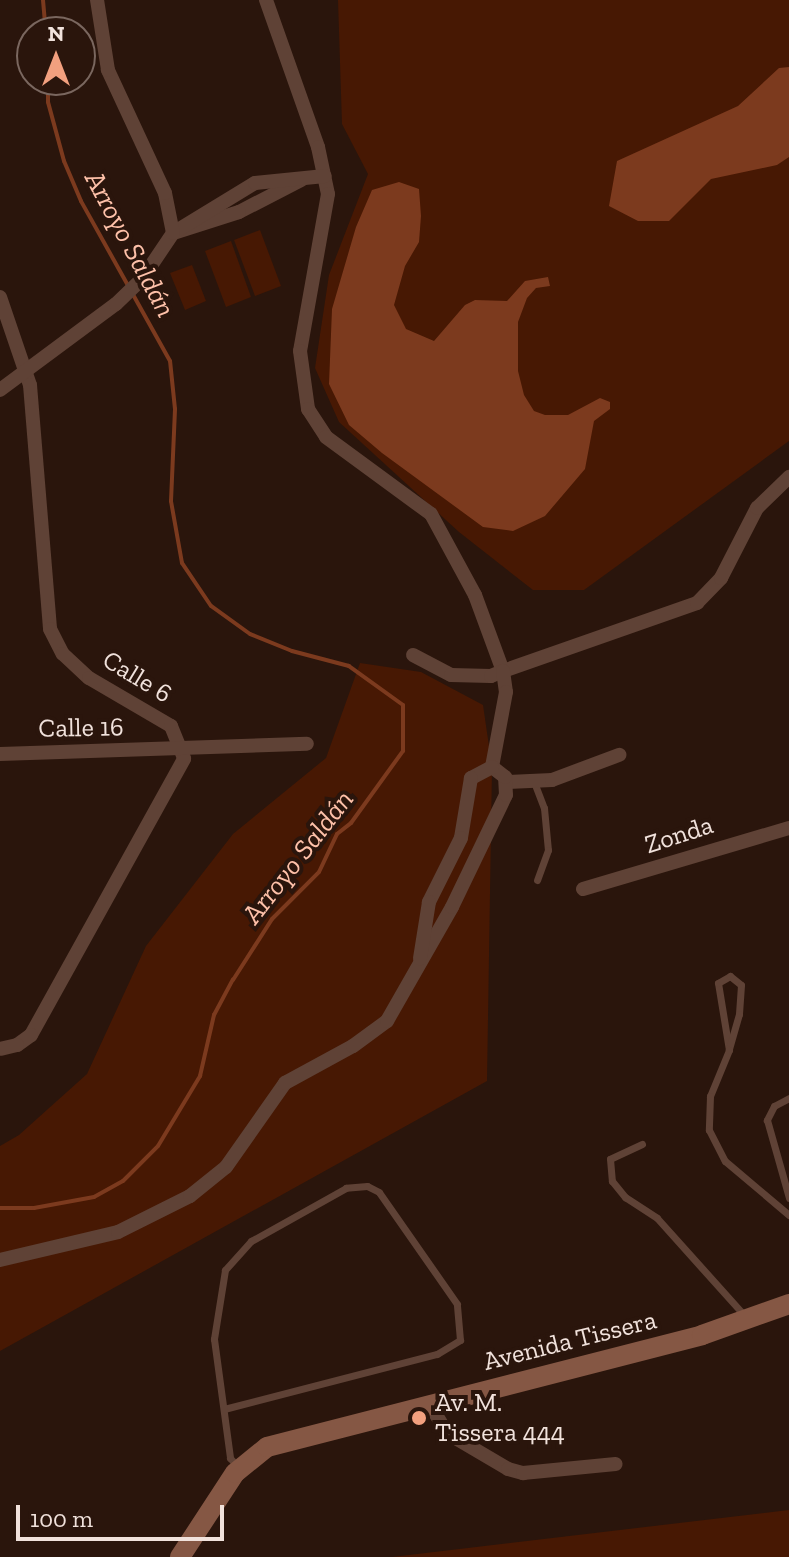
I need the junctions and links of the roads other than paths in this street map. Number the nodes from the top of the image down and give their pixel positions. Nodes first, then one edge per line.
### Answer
1 (97, 0) edge
2 (266, 0) edge
3 (325, 176) junction
4 (173, 233) junction
5 (0, 297) edge
6 (28, 372) junction
7 (0, 390) edge
8 (789, 477) edge
9 (413, 655) dead end
10 (503, 671) junction
11 (307, 744) dead end
12 (184, 749) junction
13 (0, 754) edge
14 (619, 755) dead end
15 (492, 767) junction
16 (506, 782) junction
17 (534, 782) junction
18 (465, 819) junction
19 (491, 828) junction
20 (789, 828) edge
21 (537, 880) dead end
22 (583, 889) dead end
23 (420, 958) junction
24 (0, 1049) edge
25 (729, 1050) junction
26 (789, 1098) edge
27 (642, 1144) dead end
28 (789, 1198) edge
29 (789, 1215) edge
30 (0, 1260) edge
31 (789, 1304) edge
32 (748, 1322) junction
33 (429, 1403) junction
34 (224, 1409) junction
35 (616, 1464) dead end
36 (240, 1469) junction
37 (180, 1557) edge

1 - 4 street
2 - 3 street
3 - 4 street
3 - 10 street
4 - 6 street
5 - 6 street, Calle 6
6 - 7 street
6 - 12 street, Calle 6
8 - 10 street
9 - 10 street
10 - 15 street
11 - 12 street, Calle 16
12 - 13 street, Calle 16
12 - 24 street
14 - 17 street
15 - 16 street
15 - 18 street
16 - 17 street
16 - 19 street
17 - 21 lane
18 - 19 street
18 - 23 street
19 - 23 street
20 - 22 street, Zonda
23 - 30 street
25 - 25 lane
25 - 29 lane
26 - 28 lane
27 - 32 lane
31 - 32 main road, Avenida Tissera
32 - 33 main road, Avenida Tissera
33 - 35 street
33 - 36 main road, Avenida Tissera
34 - 34 lane
34 - 36 lane
36 - 37 main road, Avenida Tissera

